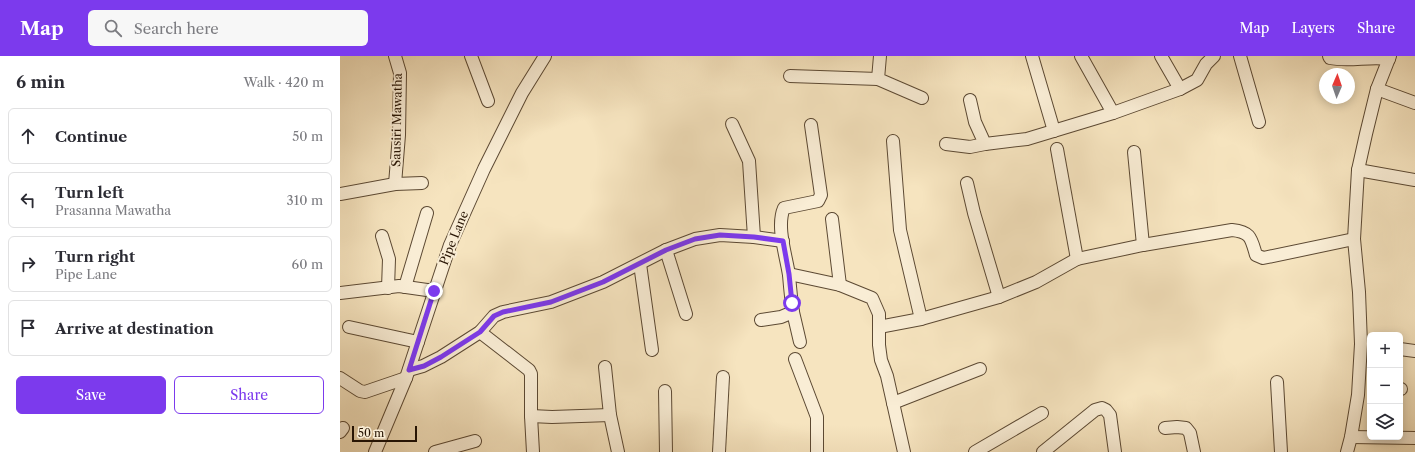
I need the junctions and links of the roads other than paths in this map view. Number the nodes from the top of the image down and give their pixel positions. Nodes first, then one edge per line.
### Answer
1 (395, 56) edge
2 (470, 56) edge
3 (545, 56) edge
4 (880, 56) edge
5 (1032, 56) edge
6 (1081, 56) edge
7 (1161, 56) edge
8 (1214, 56) edge
9 (1240, 56) edge
10 (1330, 56) edge
11 (1390, 58) edge
12 (790, 76) dead end
13 (878, 79) junction
14 (1180, 89) junction
15 (1377, 89) junction
16 (922, 98) dead end
17 (970, 100) dead end
18 (488, 101) dead end
19 (1415, 103) edge
20 (1113, 113) junction
21 (1259, 122) dead end
22 (732, 124) dead end
23 (812, 125) dead end
24 (1054, 131) junction
25 (893, 141) dead end
26 (946, 144) dead end
27 (985, 144) junction
28 (1057, 149) dead end
29 (1134, 152) dead end
30 (1358, 170) junction
31 (1415, 180) edge
32 (967, 183) dead end
33 (395, 184) junction
34 (422, 184) dead end
35 (340, 194) edge
36 (427, 213) dead end
37 (832, 219) dead end
38 (382, 236) dead end
39 (754, 237) junction
40 (1354, 239) junction
41 (783, 241) junction
42 (1143, 245) junction
43 (666, 250) junction
44 (1077, 259) junction
45 (640, 264) junction
46 (789, 274) junction
47 (840, 285) junction
48 (405, 287) junction
49 (388, 288) junction
50 (434, 291) junction
51 (340, 293) edge
52 (999, 297) junction
53 (793, 312) junction
54 (686, 314) dead end
55 (920, 319) junction
56 (761, 320) dead end
57 (349, 327) dead end
58 (879, 327) junction
59 (480, 332) junction
60 (418, 342) junction
61 (800, 342) dead end
62 (1366, 345) edge
63 (1403, 349) edge
64 (652, 350) dead end
65 (1415, 351) edge
66 (795, 359) dead end
67 (606, 367) dead end
68 (980, 369) dead end
69 (407, 374) junction
70 (723, 377) dead end
71 (340, 378) edge
72 (1277, 382) dead end
73 (1364, 385) edge
74 (665, 391) dead end
75 (893, 403) junction
76 (1042, 413) dead end
77 (610, 415) junction
78 (531, 416) junction
79 (1165, 428) dead end
80 (1351, 437) junction
81 (1415, 438) edge
82 (475, 441) dead end
83 (375, 452) edge
84 (436, 452) edge
85 (533, 452) edge
86 (618, 452) edge
87 (666, 452) edge
88 (719, 452) edge
89 (818, 452) edge
90 (904, 452) edge
91 (975, 452) edge
92 (1043, 452) edge
93 (1115, 452) edge
94 (1194, 452) edge
95 (1281, 452) edge
96 (1347, 452) edge

1 - 33 street, Sausiri Mawatha
2 - 18 street
3 - 50 street, Pipe Lane
4 - 13 street
5 - 24 street
6 - 20 street
7 - 14 street
8 - 14 street
9 - 21 street
10 - 11 street
11 - 15 street
12 - 13 street
13 - 16 street
14 - 20 street
15 - 19 street
15 - 30 street
17 - 27 street
20 - 24 street
22 - 39 street
23 - 41 street
24 - 27 street
25 - 55 street
26 - 27 street
28 - 44 street
29 - 42 street
30 - 31 street
30 - 40 street
32 - 52 street
33 - 34 street
33 - 35 street
36 - 48 street
37 - 47 street
38 - 49 street
39 - 41 street
39 - 43 street
40 - 42 street
40 - 62 street
41 - 46 street
42 - 44 street
43 - 45 street
43 - 54 street
44 - 52 street
45 - 59 street
45 - 64 street
46 - 47 street
46 - 53 street
47 - 58 street
48 - 49 street
48 - 50 street
49 - 51 street
50 - 60 street, Pipe Lane
52 - 55 street
53 - 56 street
53 - 61 street
55 - 58 street
57 - 60 street
58 - 75 street
59 - 69 street
59 - 78 street
60 - 69 street, Pipe Lane
62 - 73 street
63 - 65 street
66 - 89 street
67 - 77 street
68 - 75 street
69 - 71 street
69 - 83 street, Pipe Lane
70 - 88 street
72 - 95 street
73 - 80 street
74 - 87 street
75 - 90 street
76 - 91 street
77 - 78 street
77 - 86 street
78 - 85 street
79 - 94 street
80 - 81 street
80 - 96 street
82 - 84 street
92 - 93 street

